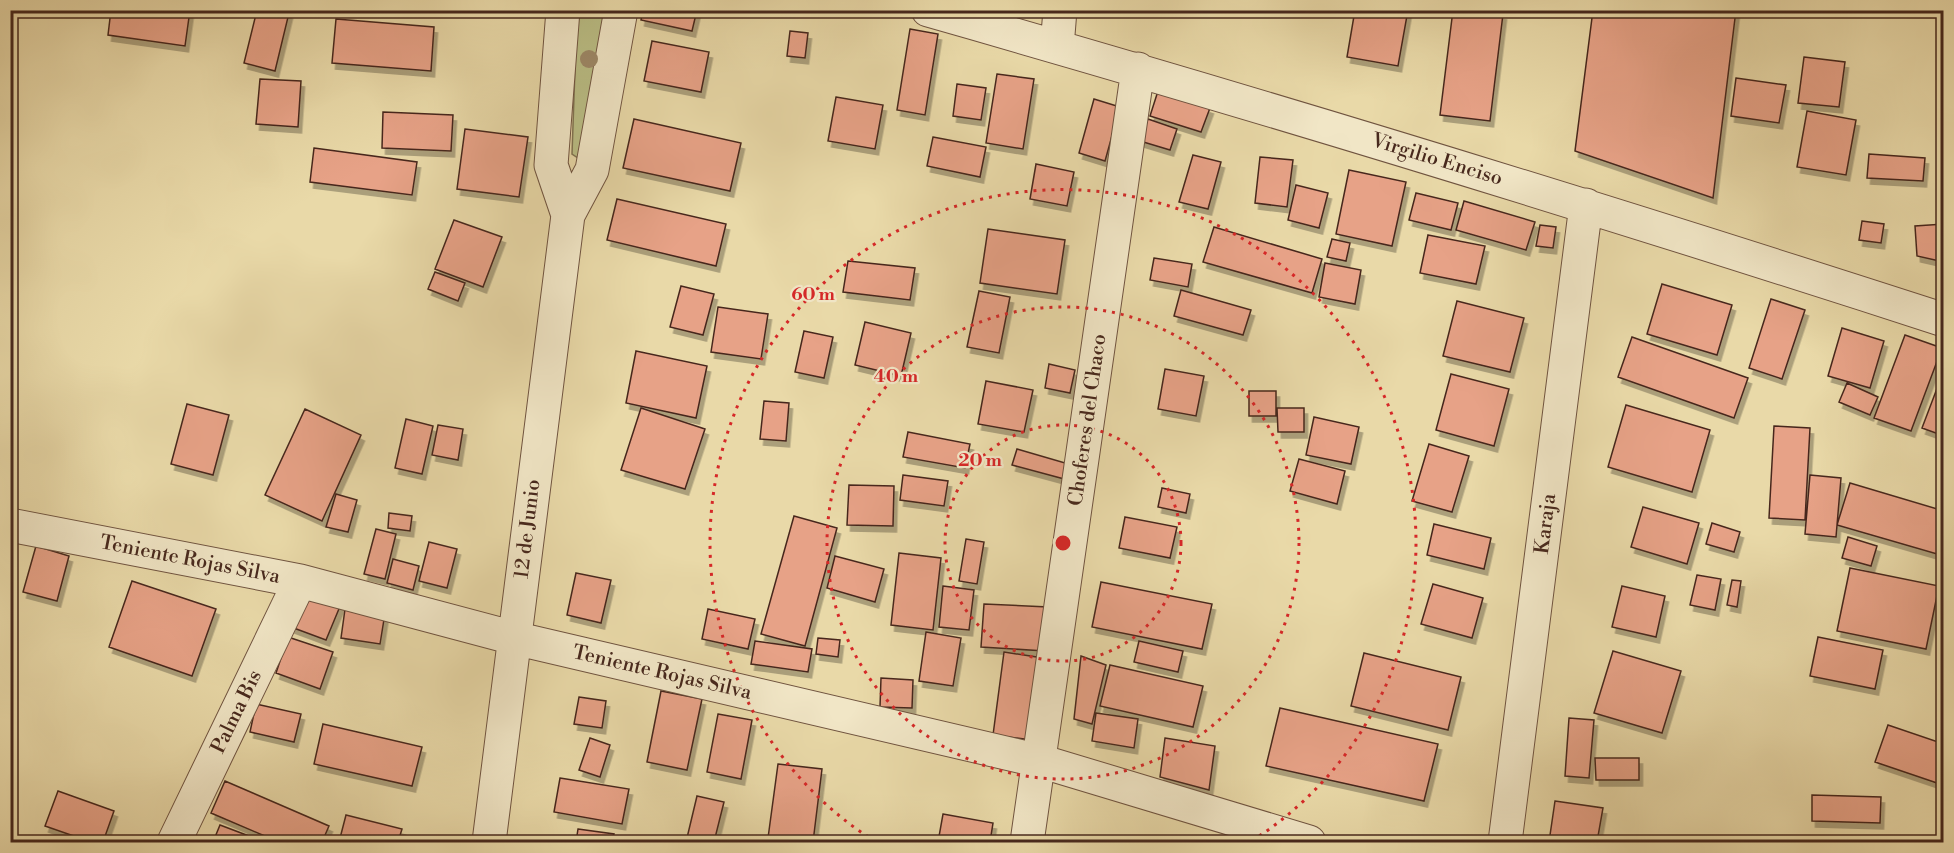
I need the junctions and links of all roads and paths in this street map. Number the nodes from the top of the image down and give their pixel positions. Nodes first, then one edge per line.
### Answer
1 (563, 10) edge
2 (621, 10) edge
3 (928, 10) edge
4 (1060, 10) edge
5 (1057, 47) junction
6 (1137, 69) junction
7 (1586, 205) junction
8 (568, 215) junction
9 (1944, 320) edge
10 (10, 525) edge
11 (300, 582) junction
12 (514, 638) junction
13 (1040, 761) junction
14 (174, 843) edge
15 (489, 843) edge
16 (1027, 843) edge
17 (1309, 843) edge
18 (1505, 843) edge

1 - 8 street, 12 de Junio
2 - 8 street, 12 de Junio
3 - 5 street, Virgilio Enciso
4 - 5 street
5 - 6 street, Virgilio Enciso
6 - 7 street, Virgilio Enciso
6 - 13 street, Choferes del Chaco
7 - 9 street, Virgilio Enciso
7 - 18 street, Karaja
8 - 12 street, 12 de Junio
10 - 11 street, Teniente Rojas Silva
11 - 12 street, Teniente Rojas Silva
11 - 14 street, Palma Bis
12 - 13 street, Teniente Rojas Silva
12 - 15 street, 12 de Junio
13 - 16 street, Choferes del Chaco
13 - 17 street, Teniente Rojas Silva

